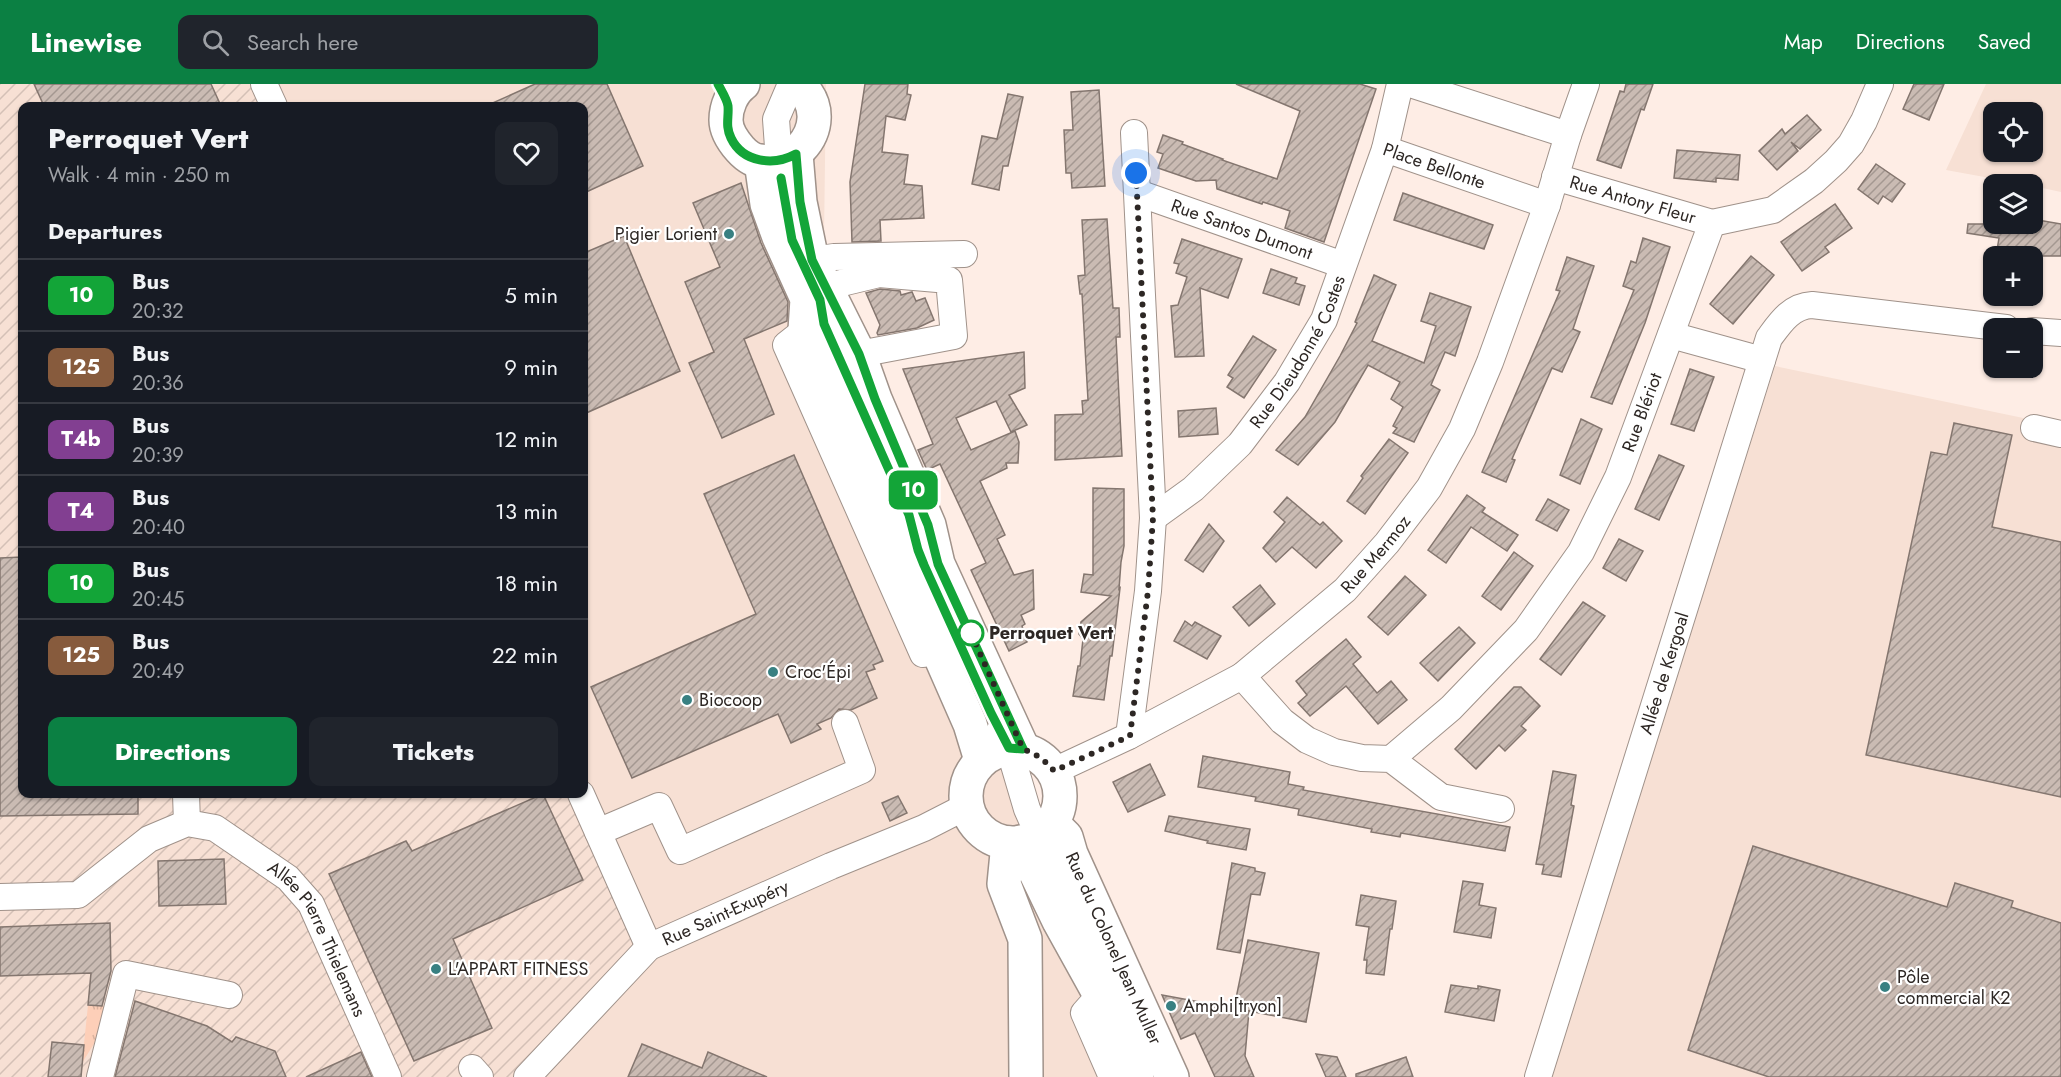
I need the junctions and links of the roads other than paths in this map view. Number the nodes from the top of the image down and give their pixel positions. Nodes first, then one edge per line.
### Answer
1 (264, 84) edge
2 (1400, 84) edge
3 (1410, 84) edge
4 (1586, 84) edge
5 (1880, 84) edge
6 (797, 88) edge
7 (730, 91) edge
8 (272, 102) edge
9 (1134, 134) dead end
10 (1568, 135) junction
11 (1385, 150) junction
12 (779, 159) junction
13 (1555, 177) junction
14 (1138, 193) junction
15 (1547, 205) junction
16 (1712, 223) junction
17 (964, 254) dead end
18 (1343, 265) junction
19 (818, 274) junction
20 (1983, 325) edge
21 (1671, 335) junction
22 (859, 354) junction
23 (1762, 360) junction
24 (2034, 428) dead end
25 (2061, 434) edge
26 (909, 515) junction
27 (1153, 518) junction
28 (938, 564) junction
29 (1242, 676) junction
30 (845, 723) dead end
31 (1130, 736) junction
32 (1008, 759) junction
33 (1391, 759) junction
34 (1054, 771) junction
35 (186, 798) edge
36 (583, 798) edge
37 (967, 806) junction
38 (1501, 809) dead end
39 (187, 823) junction
40 (598, 832) junction
41 (1030, 836) junction
42 (0, 897) edge
43 (649, 946) junction
44 (229, 995) dead end
45 (1100, 995) junction
46 (100, 1077) edge
47 (388, 1077) edge
48 (527, 1077) edge
49 (1026, 1077) edge
50 (1112, 1077) edge
51 (1137, 1077) edge
52 (1153, 1077) edge
53 (1172, 1077) edge
54 (1539, 1077) edge

1 - 8 street
2 - 11 street, Place Bellonte
3 - 10 street
4 - 10 street, Rue Antony Fleur
5 - 16 street
6 - 12 main road
7 - 12 main road
9 - 14 street
10 - 13 street, Rue Antony Fleur
11 - 15 street, Place Bellonte
11 - 18 street, Rue Dieudonné Costes
12 - 19 main road
12 - 26 street
12 - 32 main road
13 - 15 street, Rue Antony Fleur
13 - 16 street, Rue Antony Fleur
14 - 18 street, Rue Santos Dumont
14 - 27 street
15 - 29 street, Rue Mermoz
16 - 21 street, Rue Blériot
17 - 19 street
18 - 27 street, Rue Dieudonné Costes
19 - 22 main road
19 - 22 street
20 - 23 street, Allée de Kergoal
21 - 23 street
21 - 33 street, Rue Blériot
22 - 28 main road
23 - 54 street, Allée de Kergoal
24 - 25 street
26 - 28 street
26 - 32 street
27 - 31 street
28 - 32 main road
29 - 31 street, Rue Mermoz
29 - 33 street
30 - 40 street
31 - 34 street, Rue Mermoz
32 - 34 main road
32 - 37 main road
32 - 41 street
33 - 38 street
34 - 41 main road
35 - 39 street
36 - 40 street
37 - 41 main road
37 - 43 street, Rue Saint-Exupéry
39 - 42 street
39 - 47 street, Allée Pierre Thielemans
40 - 43 street
41 - 45 main road, Rue du Colonel Jean Muller
41 - 49 main road
41 - 52 street
41 - 53 main road, Rue du Colonel Jean Muller
43 - 48 street, Rue Saint-Exupéry
44 - 46 street
45 - 50 street
45 - 51 main road, Rue du Colonel Jean Muller

